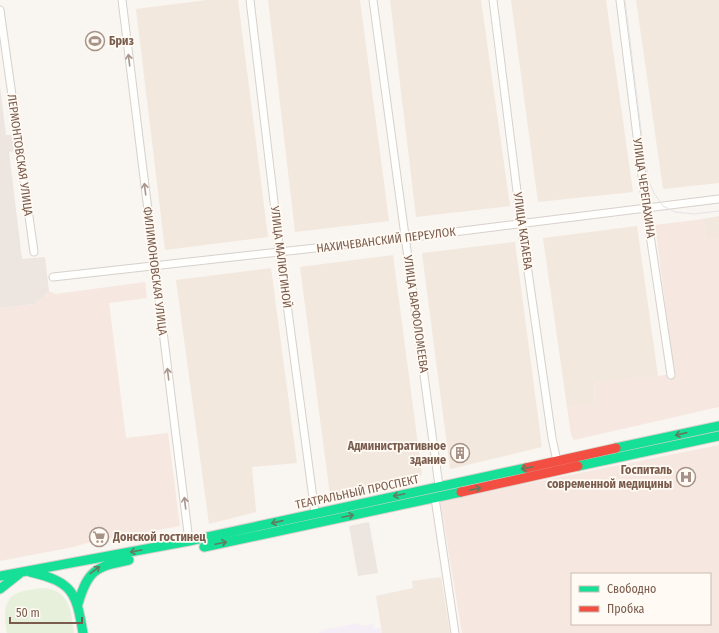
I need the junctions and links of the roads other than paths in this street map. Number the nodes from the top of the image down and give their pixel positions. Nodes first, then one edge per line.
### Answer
1 (122, 0) edge
2 (250, 0) edge
3 (373, 0) edge
4 (493, 0) edge
5 (620, 0) edge
6 (0, 10) edge
7 (719, 199) edge
8 (646, 208) junction
9 (521, 223) junction
10 (406, 238) junction
11 (34, 252) dead end
12 (280, 252) junction
13 (155, 267) junction
14 (53, 277) dead end
15 (670, 375) dead end
16 (719, 426) edge
17 (719, 436) edge
18 (557, 461) junction
19 (439, 486) junction
20 (435, 498) junction
21 (315, 513) junction
22 (189, 541) junction
23 (25, 571) junction
24 (0, 576) edge
25 (0, 589) edge
26 (78, 604) junction
27 (82, 633) edge
28 (455, 633) edge

13 -> 1 street, ФИЛИМОНОВСКАЯ УЛИЦА
2 - 12 street, УЛИЦА МАЛЮГИНОЙ
3 - 10 street, УЛИЦА ВАРФОЛОМЕЕВА
4 - 9 street, УЛИЦА КАТАЕВА
5 - 8 street, УЛИЦА ЧЕРЕПАХИНА
6 - 11 street, ЛЕРМОНТОВСКАЯ УЛИЦА
7 - 8 street, НАХИЧЕВАНСКИЙ ПЕРЕУЛОК
8 - 9 street, НАХИЧЕВАНСКИЙ ПЕРЕУЛОК
8 - 15 street, УЛИЦА ЧЕРЕПАХИНА
9 - 10 street, НАХИЧЕВАНСКИЙ ПЕРЕУЛОК
9 - 18 street, УЛИЦА КАТАЕВА
10 - 12 street, НАХИЧЕВАНСКИЙ ПЕРЕУЛОК
10 - 19 street, УЛИЦА ВАРФОЛОМЕЕВА
12 - 13 street, НАХИЧЕВАНСКИЙ ПЕРЕУЛОК
12 - 21 street, УЛИЦА МАЛЮГИНОЙ
13 - 14 street, НАХИЧЕВАНСКИЙ ПЕРЕУЛОК
22 -> 13 street, ФИЛИМОНОВСКАЯ УЛИЦА
16 -> 18 main road, ТЕАТРАЛЬНЫЙ ПРОСПЕКТ
20 -> 17 main road, ТЕАТРАЛЬНЫЙ ПРОСПЕКТ
18 -> 19 main road, ТЕАТРАЛЬНЫЙ ПРОСПЕКТ
19 -> 21 main road, ТЕАТРАЛЬНЫЙ ПРОСПЕКТ
26 -> 20 main road, ТЕАТРАЛЬНЫЙ ПРОСПЕКТ
20 - 28 street
21 -> 22 main road, ТЕАТРАЛЬНЫЙ ПРОСПЕКТ
22 -> 23 main road, ТЕАТРАЛЬНЫЙ ПРОСПЕКТ
23 - 24 main road, ТЕАТРАЛЬНЫЙ ПРОСПЕКТ
23 - 25 main road
23 - 26 main road
26 - 27 main road

